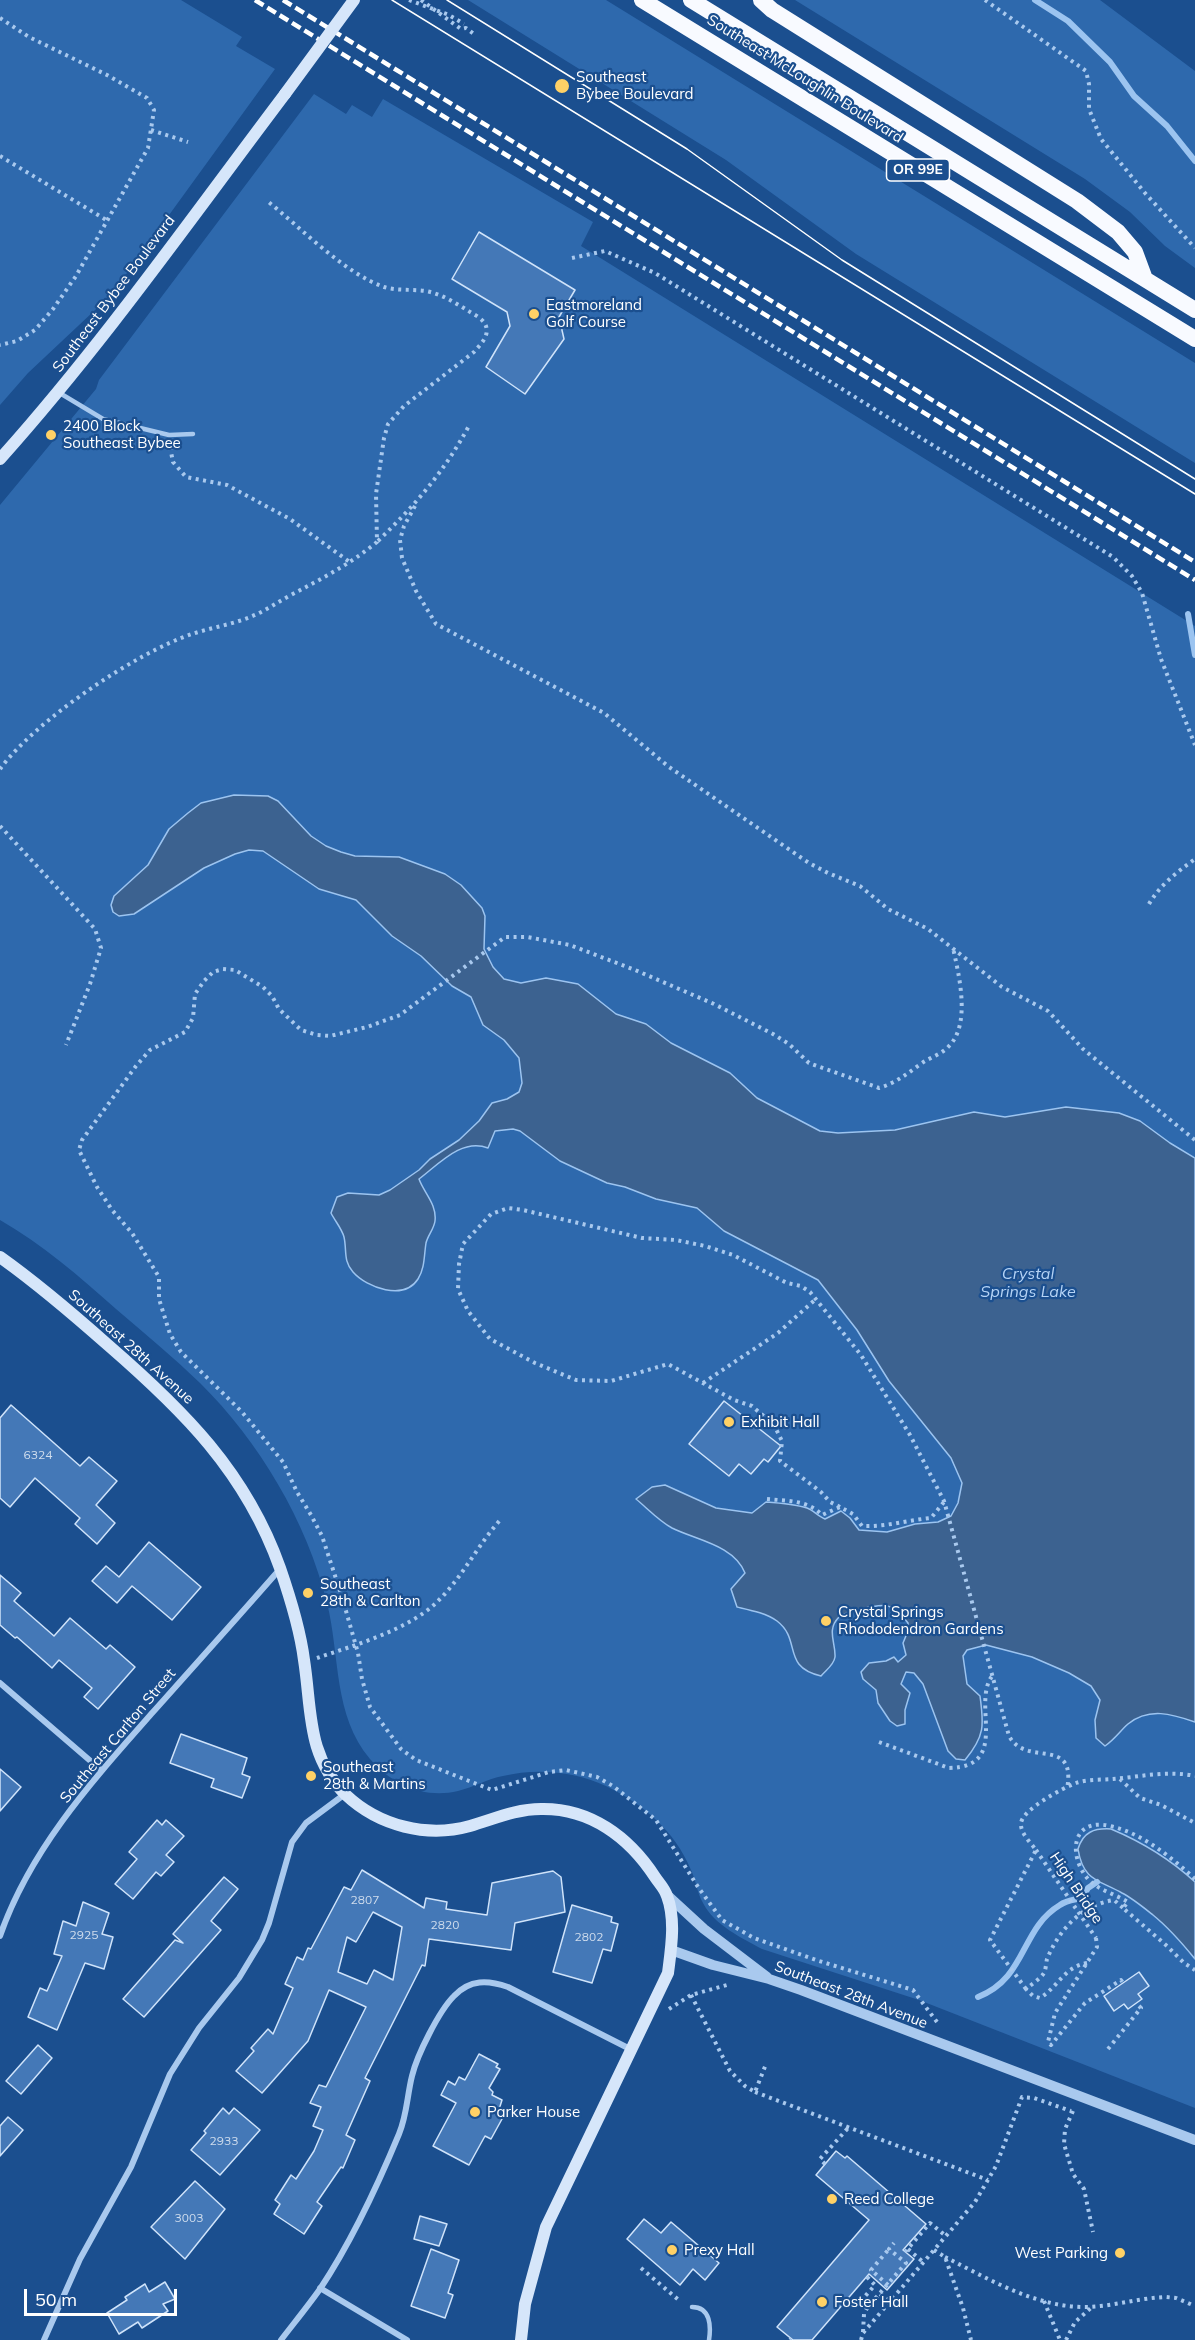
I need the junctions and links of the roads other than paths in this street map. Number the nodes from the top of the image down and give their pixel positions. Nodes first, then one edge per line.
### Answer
1 (354, 0) edge
2 (642, 0) edge
3 (691, 0) edge
4 (761, 0) edge
5 (1145, 279) junction
6 (1195, 310) edge
7 (1195, 339) edge
8 (58, 392) junction
9 (193, 434) dead end
10 (0, 459) edge
11 (0, 1257) edge
12 (280, 1569) junction
13 (0, 1683) edge
14 (101, 1770) junction
15 (345, 1794) junction
16 (667, 1895) junction
17 (0, 1936) edge
18 (671, 1950) junction
19 (769, 1979) junction
20 (633, 2050) junction
21 (1195, 2140) edge
22 (320, 2288) junction
23 (692, 2307) road end
24 (44, 2340) edge
25 (282, 2340) edge
26 (406, 2340) edge
27 (521, 2340) edge
28 (709, 2340) edge

1 - 8 main road, Southeast Bybee Boulevard, bridge
2 - 7 highway, Southeast McLoughlin Boulevard / OR 99E
3 - 5 highway, Southeast McLoughlin Boulevard / OR 99E
4 - 5 highway
5 - 6 highway, Southeast McLoughlin Boulevard / OR 99E
8 - 9 lane
8 - 10 main road, Southeast Bybee Boulevard
11 - 12 main road, Southeast 28th Avenue
12 - 14 street, Southeast Carlton Street
12 - 15 main road, Southeast 28th Avenue
13 - 14 street
14 - 17 street, Southeast Carlton Street
15 - 16 main road, Southeast 28th Avenue
15 - 24 street
16 - 18 main road, Southeast 28th Avenue
16 - 19 street
18 - 19 street, Southeast 28th Avenue
18 - 20 main road
19 - 21 street, Southeast 28th Avenue
20 - 22 street
20 - 27 main road
22 - 25 street
22 - 26 street
23 - 28 lane

